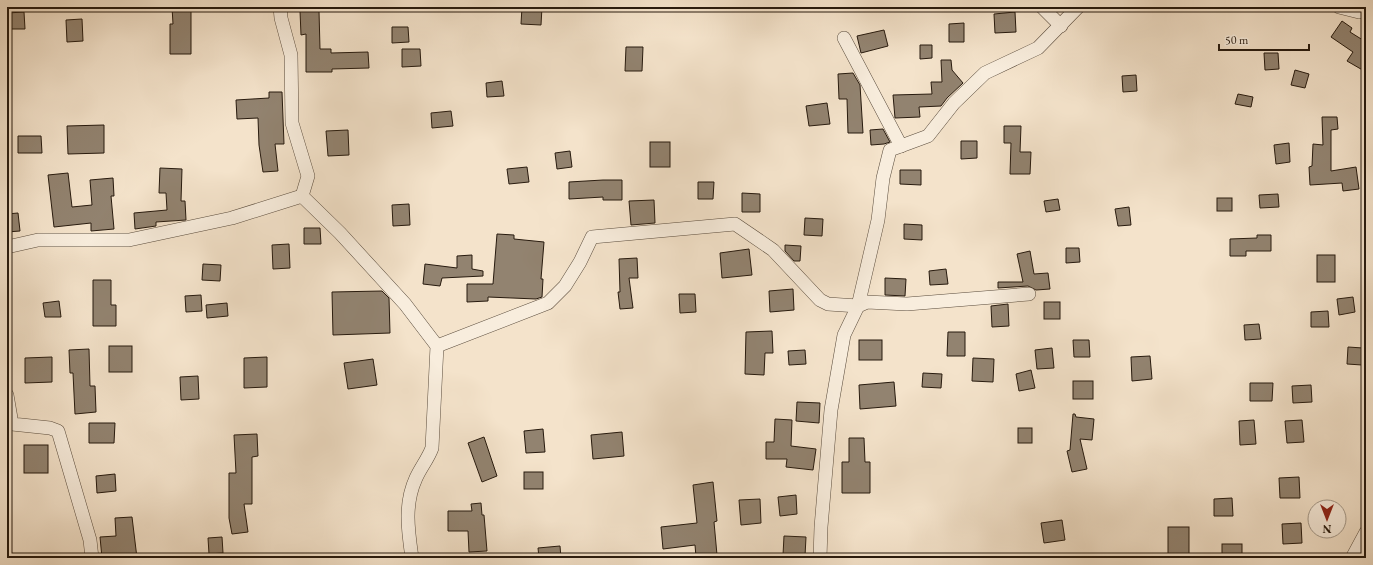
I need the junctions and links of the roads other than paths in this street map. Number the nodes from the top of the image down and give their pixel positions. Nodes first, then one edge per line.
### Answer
1 (280, 7) edge
2 (1042, 7) edge
3 (1078, 7) edge
4 (1339, 7) edge
5 (1366, 10) edge
6 (1061, 26) junction
7 (844, 38) dead end
8 (901, 146) junction
9 (302, 196) junction
10 (7, 247) edge
11 (1029, 294) dead end
12 (858, 306) junction
13 (437, 346) junction
14 (7, 395) edge
15 (1366, 532) edge
16 (92, 558) edge
17 (412, 558) edge
18 (820, 558) edge
19 (1352, 558) edge

1 - 9 street
2 - 6 street
3 - 6 street
4 - 5 street
6 - 8 street
7 - 8 street
8 - 12 street
9 - 10 street
9 - 13 street
11 - 12 street
12 - 13 street
12 - 18 street
13 - 17 street
14 - 16 street
15 - 19 street

